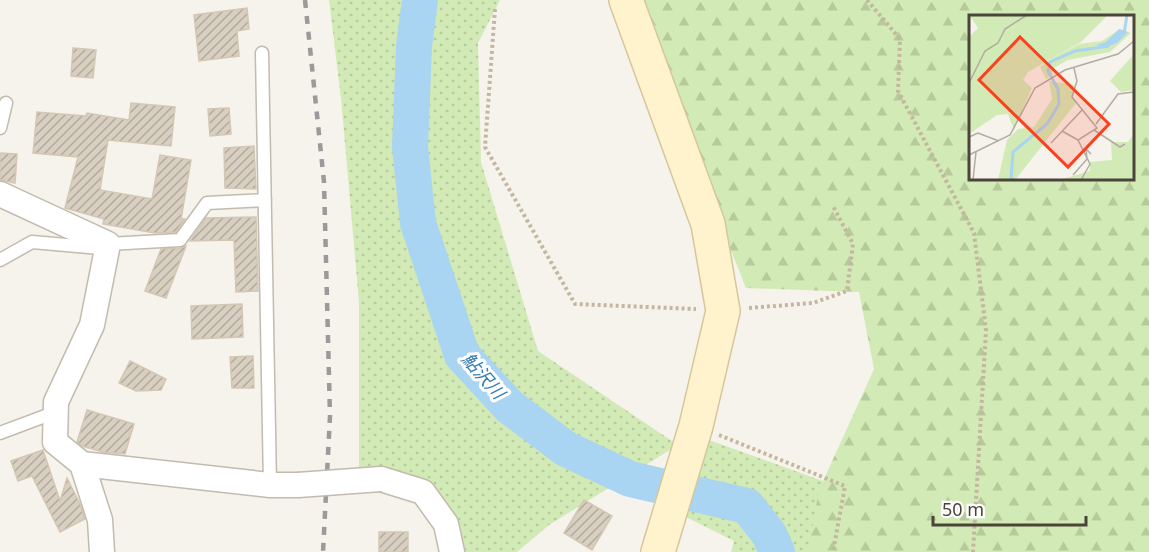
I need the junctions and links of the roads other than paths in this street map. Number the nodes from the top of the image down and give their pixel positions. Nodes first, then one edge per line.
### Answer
1 (627, 0) edge
2 (262, 53) dead end
3 (6, 103) dead end
4 (0, 128) edge
5 (0, 194) edge
6 (265, 200) junction
7 (108, 246) junction
8 (0, 260) edge
9 (56, 412) junction
10 (0, 433) edge
11 (82, 464) junction
12 (270, 485) junction
13 (102, 552) edge
14 (452, 552) edge
15 (658, 552) edge

1 - 15 street
2 - 6 lane
3 - 4 lane
5 - 7 street
6 - 7 lane
6 - 12 lane
7 - 8 lane
7 - 9 street
9 - 10 lane
9 - 11 street
11 - 12 street
11 - 13 street
12 - 14 street, bridge

